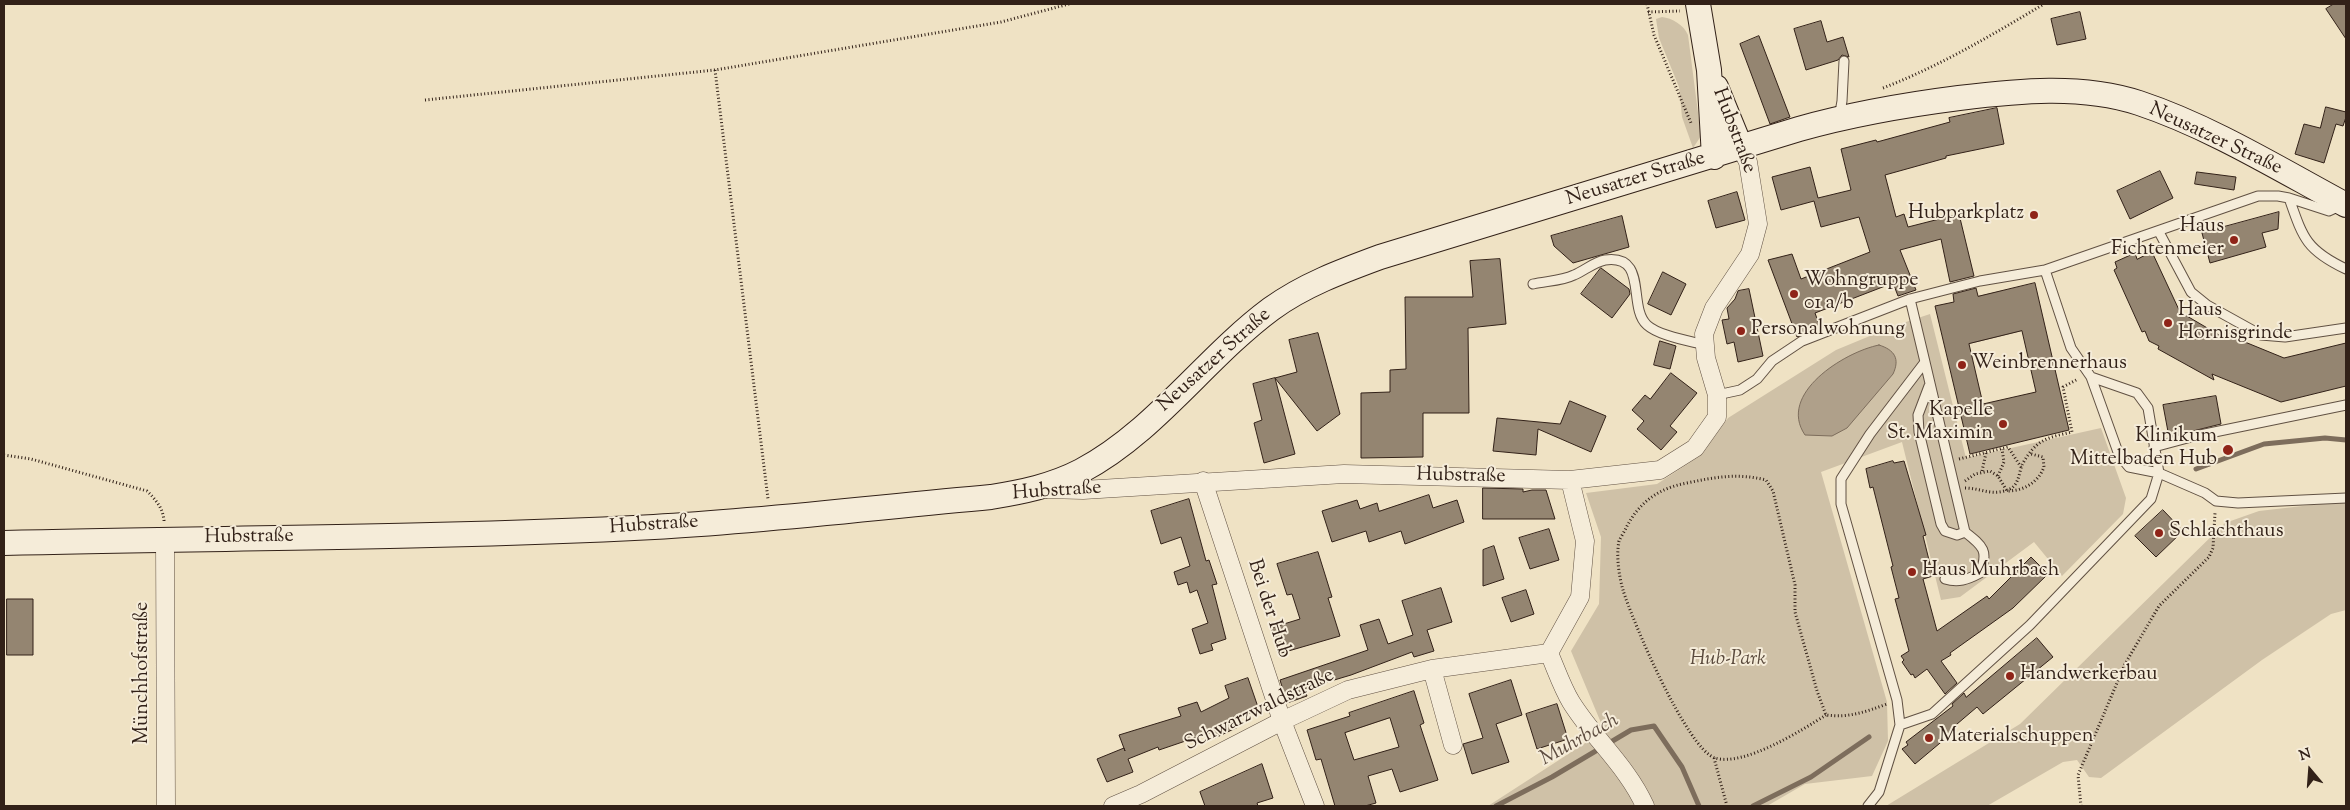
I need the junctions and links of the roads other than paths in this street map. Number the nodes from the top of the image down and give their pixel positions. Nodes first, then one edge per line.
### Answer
1 (1699, 7) edge
2 (1844, 61) dead end
3 (1709, 70) junction
4 (1839, 118) junction
5 (1741, 148) junction
6 (1714, 157) junction
7 (2289, 198) junction
8 (2346, 204) edge
9 (2159, 232) junction
10 (2346, 269) edge
11 (2045, 270) junction
12 (1533, 284) dead end
13 (1910, 299) junction
14 (2346, 328) edge
15 (1705, 344) junction
16 (1925, 362) junction
17 (2089, 376) junction
18 (1930, 386) junction
19 (1717, 395) junction
20 (2346, 406) edge
21 (2154, 447) junction
22 (2159, 473) junction
23 (1570, 480) junction
24 (1203, 481) junction
25 (1038, 489) junction
26 (2346, 498) edge
27 (1965, 532) junction
28 (165, 539) junction
29 (4, 543) edge
30 (1945, 579) dead end
31 (1549, 653) junction
32 (1432, 669) junction
33 (1282, 721) junction
34 (1900, 725) junction
35 (1453, 745) dead end
36 (166, 806) edge
37 (1113, 806) edge
38 (1315, 806) edge
39 (1645, 806) edge
40 (1868, 806) edge

1 - 3 main road, Hubstraße
2 - 4 lane
3 - 5 main road, Hubstraße
3 - 6 main road, Hubstraße
4 - 5 main road, Neusatzer Straße
4 - 8 main road, Neusatzer Straße
5 - 6 main road, Neusatzer Straße
5 - 15 street, Hubstraße
6 - 25 main road, Neusatzer Straße
7 - 8 lane
7 - 9 lane
7 - 10 lane
9 - 11 lane
9 - 14 lane
11 - 13 lane
11 - 17 lane
12 - 15 lane
13 - 16 lane
13 - 19 lane
15 - 19 street, Hubstraße
16 - 18 lane
16 - 34 lane
17 - 21 lane
17 - 22 lane
18 - 27 lane
18 - 27 lane
19 - 23 street, Hubstraße
20 - 21 lane
21 - 22 lane
22 - 26 lane
22 - 34 lane
23 - 24 street, Hubstraße
23 - 31 street
24 - 25 street, Hubstraße
24 - 33 street, Bei der Hub
25 - 28 main road, Hubstraße
27 - 30 lane
28 - 29 main road, Hubstraße
28 - 36 street, Münchhofstraße
31 - 32 street, Schwarzwaldstraße
31 - 39 street
32 - 33 street, Schwarzwaldstraße
32 - 35 street
33 - 37 street, Schwarzwaldstraße
33 - 38 street, Bei der Hub
34 - 40 lane

